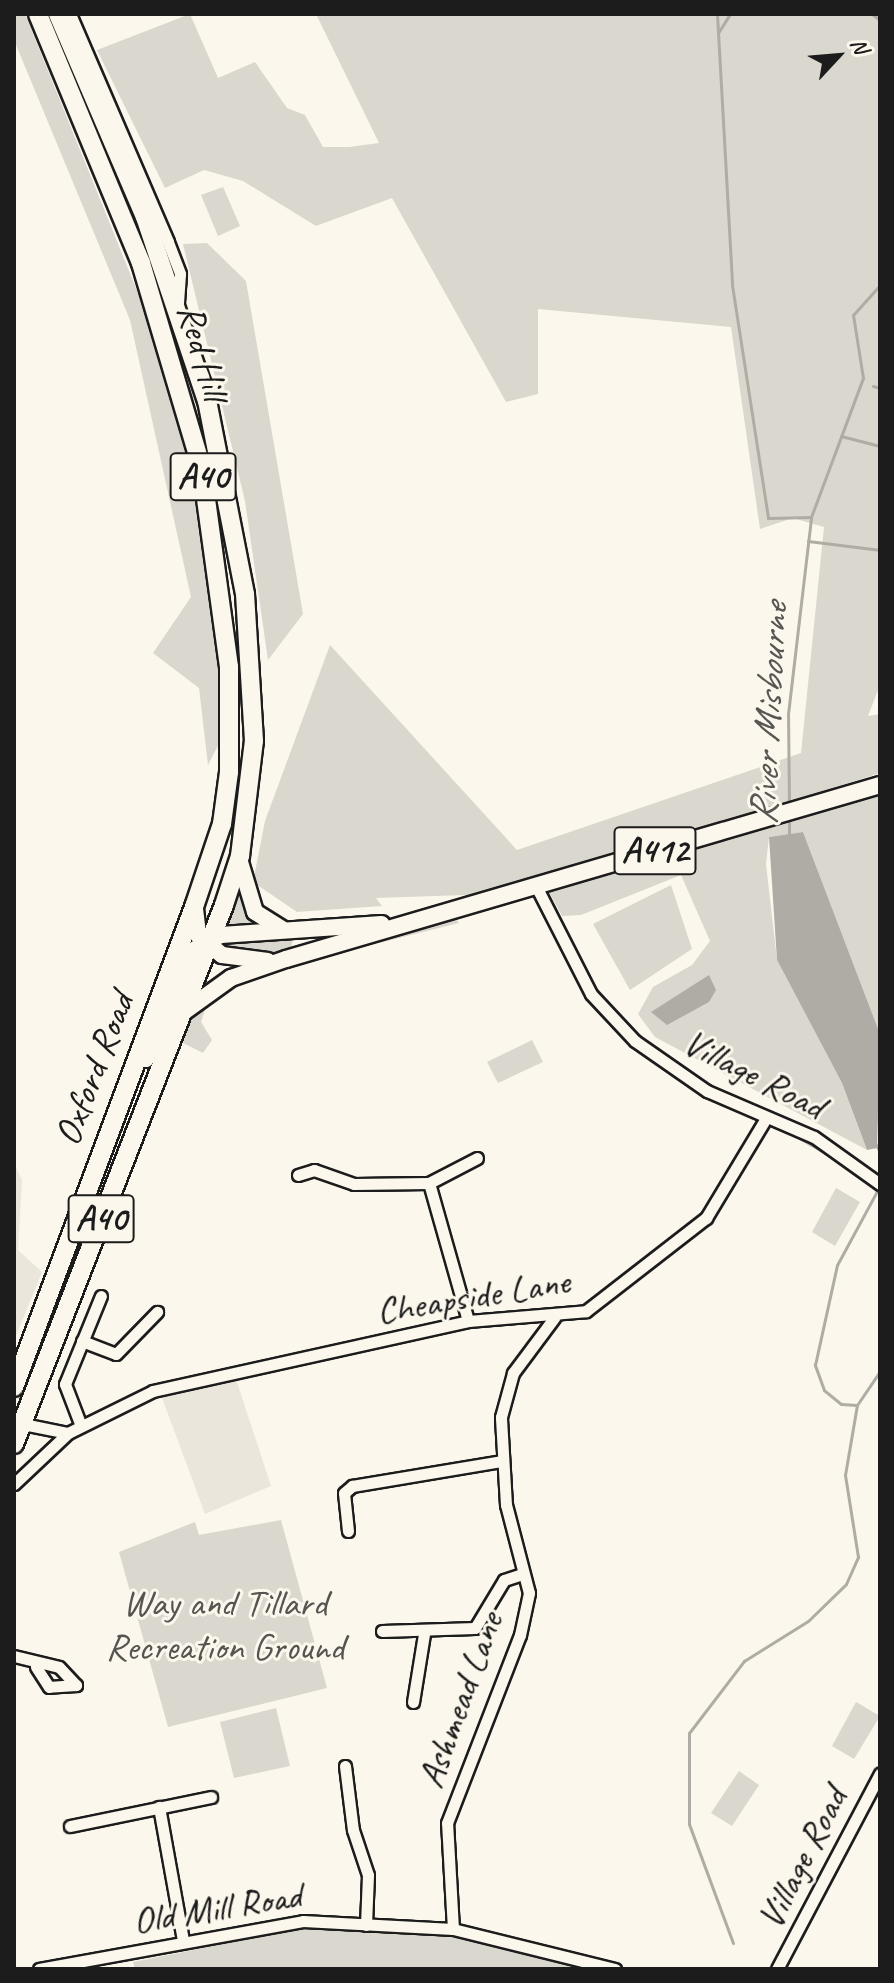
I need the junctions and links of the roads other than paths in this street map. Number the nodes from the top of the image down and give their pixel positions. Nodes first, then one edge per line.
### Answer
1 (38, 14) edge
2 (58, 14) edge
3 (70, 14) edge
4 (178, 302) junction
5 (880, 785) edge
6 (240, 856) junction
7 (536, 886) junction
8 (194, 907) junction
9 (402, 922) junction
10 (325, 927) junction
11 (290, 929) junction
12 (208, 943) junction
13 (336, 947) junction
14 (291, 958) junction
15 (175, 959) joint
16 (181, 1014) junction
17 (766, 1118) junction
18 (477, 1158) dead end
19 (298, 1175) dead end
20 (429, 1183) junction
21 (880, 1184) edge
22 (64, 1247) junction
23 (101, 1296) dead end
24 (157, 1312) dead end
25 (554, 1318) junction
26 (468, 1321) junction
27 (82, 1341) junction
28 (14, 1387) edge
29 (18, 1423) edge
30 (81, 1426) junction
31 (68, 1433) junction
32 (14, 1444) edge
33 (501, 1461) junction
34 (14, 1484) edge
35 (348, 1531) dead end
36 (519, 1575) junction
37 (382, 1631) dead end
38 (424, 1634) junction
39 (14, 1656) edge
40 (36, 1667) dead end
41 (413, 1702) dead end
42 (345, 1766) dead end
43 (880, 1774) edge
44 (211, 1797) dead end
45 (159, 1807) junction
46 (70, 1826) dead end
47 (366, 1925) junction
48 (453, 1929) junction
49 (183, 1941) junction
50 (39, 1969) edge
51 (615, 1969) edge
52 (777, 1969) edge

1 - 8 highway, Red Hill / A40
2 - 4 highway, Red Hill / A40
3 - 4 street, Red Hill
4 - 6 highway, Red Hill / A40
5 - 7 main road, A412
6 - 11 main road
6 - 12 highway, Red Hill / A40
7 - 9 main road, A412
7 - 17 street, Village Road
8 - 12 main road
8 - 15 highway, Red Hill / A40
9 - 10 main road, A412
9 - 13 main road
10 - 11 main road, A412
10 - 13 street
11 - 12 main road, A412
11 - 14 street
12 - 14 main road
12 - 16 highway, A40
12 - 22 main road
13 - 14 main road
14 - 16 main road
15 - 22 highway, Oxford Road / A40
16 - 29 highway, Oxford Road / A40
17 - 21 street, Village Road
17 - 25 street, Cheapside Lane
18 - 20 street
19 - 20 street
20 - 26 street
22 - 28 highway, Oxford Road / A40
23 - 27 street
24 - 27 street
25 - 26 street, Cheapside Lane
25 - 33 street, Ashmead Lane
26 - 30 street, Cheapside Lane
27 - 30 street
29 - 31 street
29 - 32 highway, Oxford Road / A40
30 - 31 street, Cheapside Lane
31 - 34 street, Cheapside Lane
33 - 35 street
33 - 36 street, Ashmead Lane
36 - 38 street
36 - 48 street, Ashmead Lane
37 - 38 street
38 - 41 street
39 - 40 street
42 - 47 street
43 - 52 street, Village Road
44 - 45 street
45 - 46 street
45 - 49 street
47 - 48 street, Old Mill Road
47 - 49 street, Old Mill Road
48 - 51 street
49 - 50 street, Old Mill Road

